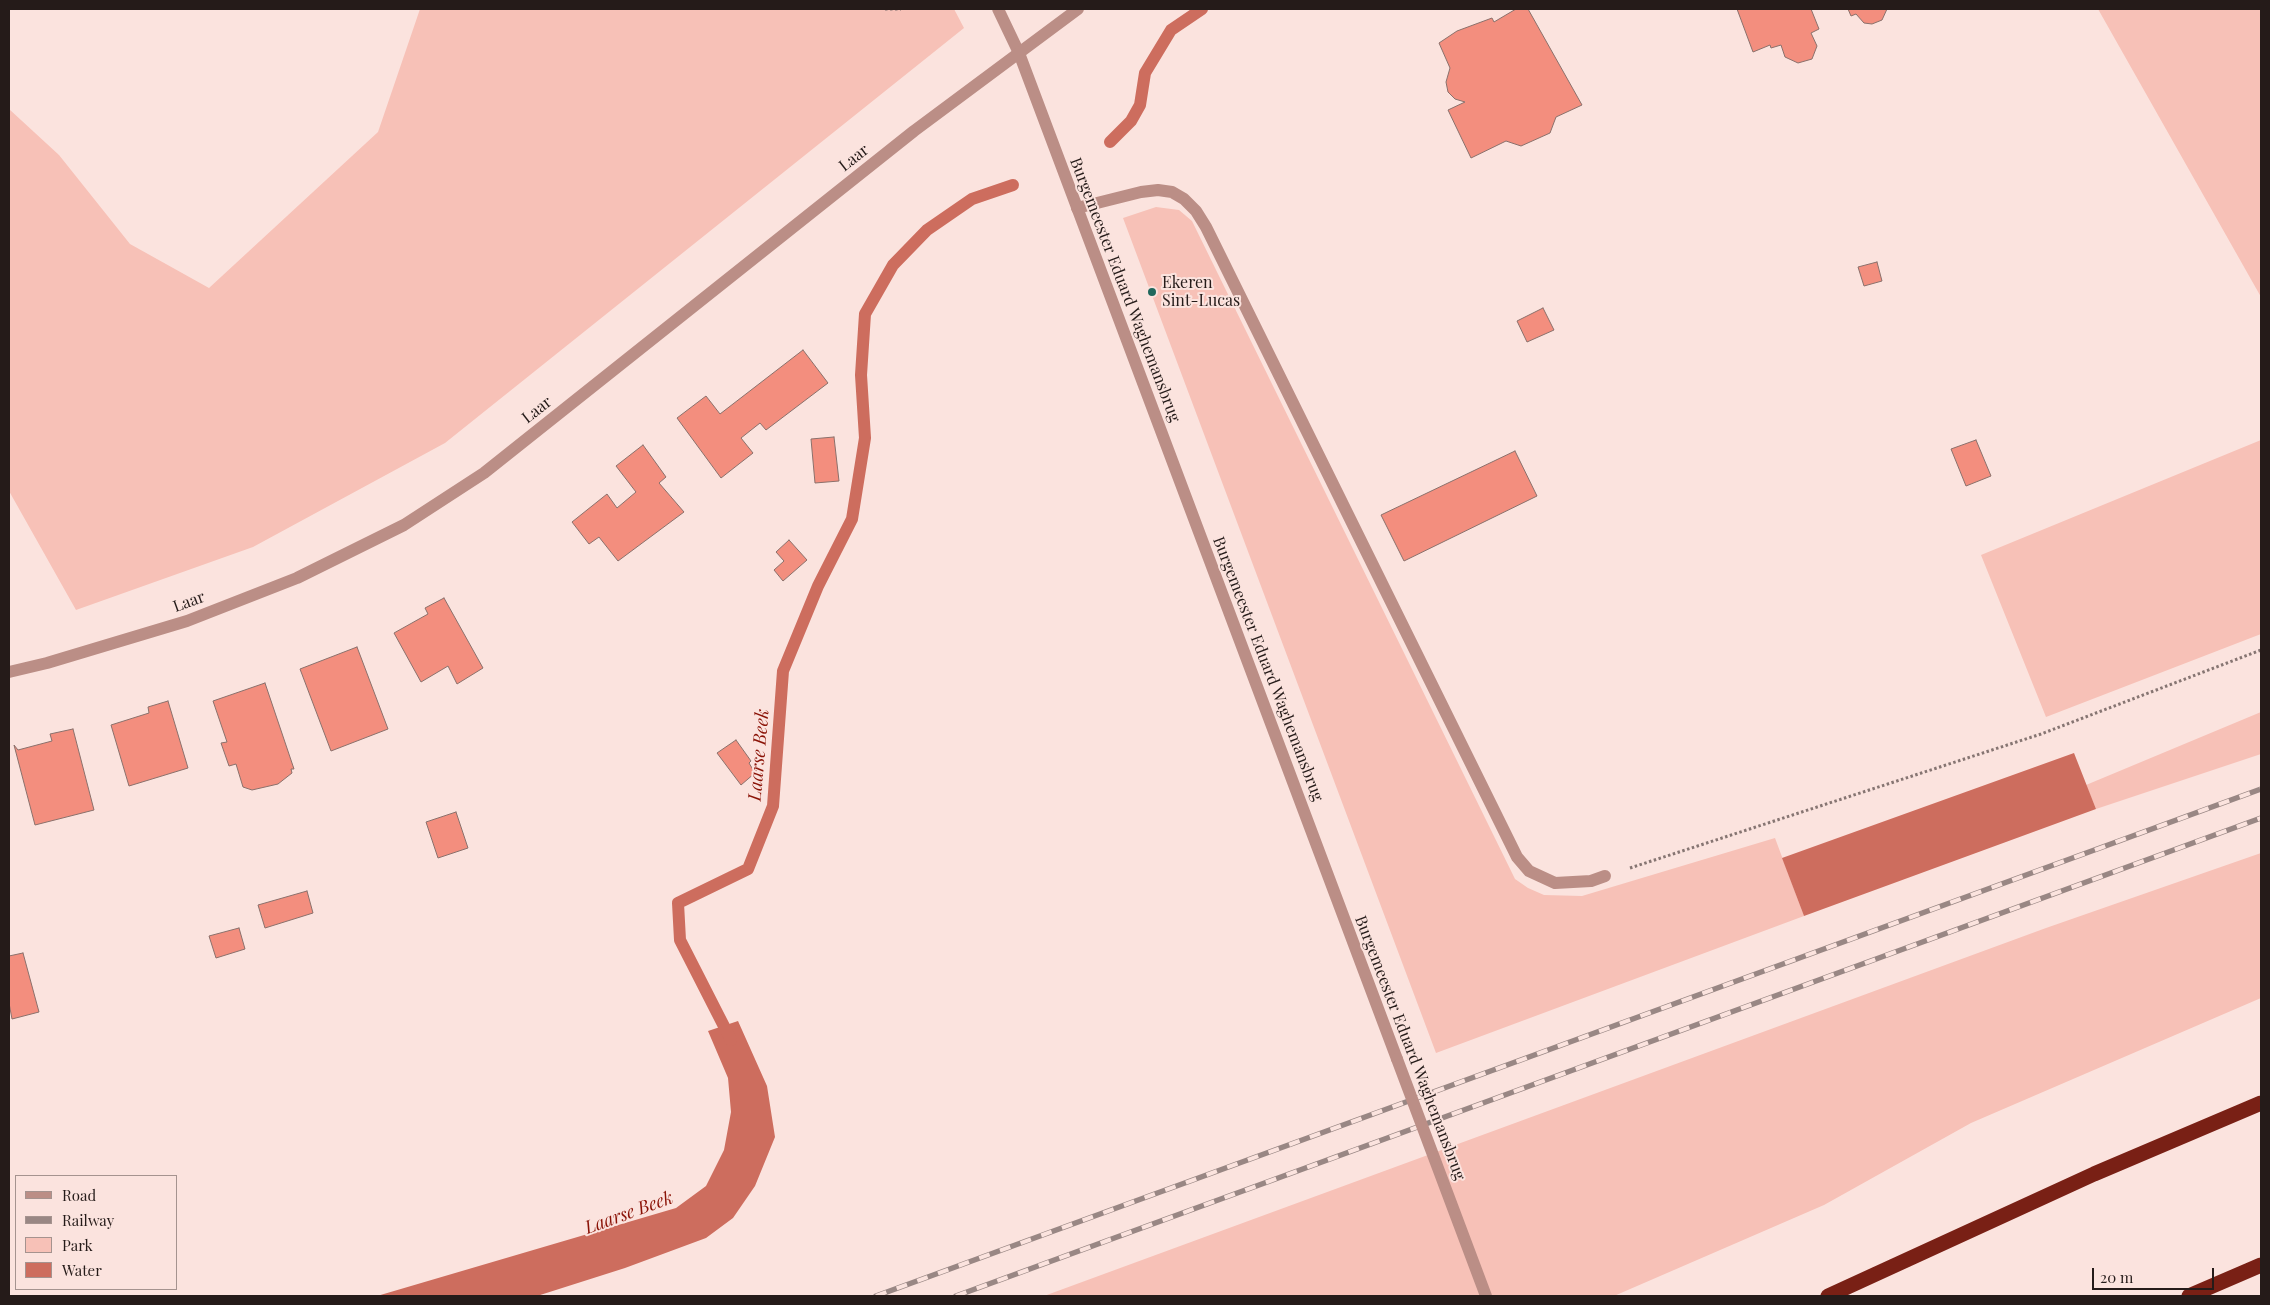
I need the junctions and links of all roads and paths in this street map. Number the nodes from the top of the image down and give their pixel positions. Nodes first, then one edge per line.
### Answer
1 (885, 9) edge
2 (901, 9) edge
3 (998, 9) edge
4 (1078, 9) edge
5 (1019, 53) junction
6 (1077, 208) junction
7 (2261, 650) edge
8 (9, 672) edge
9 (1606, 876) joint
10 (2261, 1103) edge
11 (2261, 1265) edge
12 (1486, 1296) edge
13 (1828, 1296) edge
14 (2189, 1296) edge

1 - 2 path
3 - 5 street
4 - 5 street, Laar
5 - 6 street, Burgemeester Eduard Waghemansbrug
5 - 8 street, Laar
6 - 9 street
6 - 12 street, Burgemeester Eduard Waghemansbrug, bridge
7 - 9 path
10 - 13 highway
11 - 14 highway

